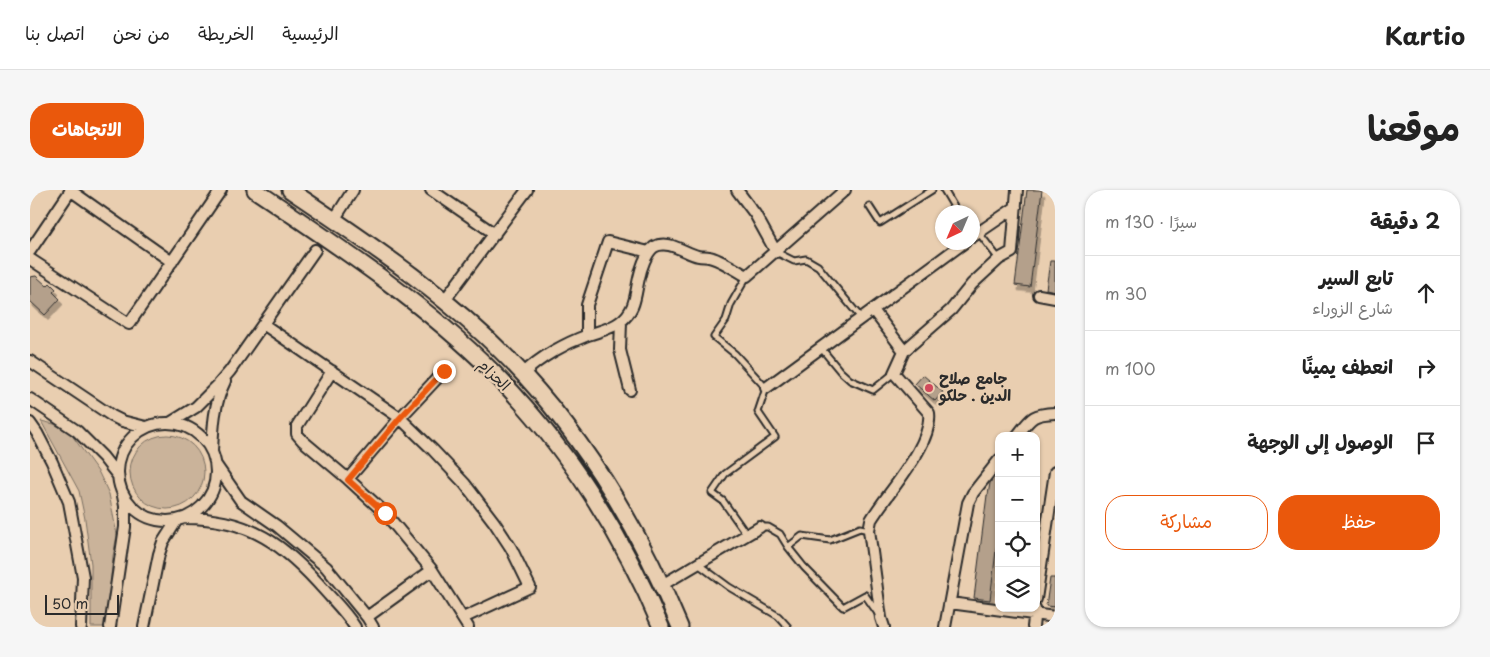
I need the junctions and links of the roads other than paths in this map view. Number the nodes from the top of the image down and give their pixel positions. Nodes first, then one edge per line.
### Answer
1 (71, 190) edge
2 (221, 190) edge
3 (255, 190) edge
4 (290, 190) edge
5 (353, 190) edge
6 (431, 190) edge
7 (527, 190) edge
8 (737, 190) edge
9 (845, 190) edge
10 (932, 190) edge
11 (944, 190) edge
12 (1018, 190) edge
13 (953, 205) edge
14 (869, 206) dead end
15 (1016, 206) junction
16 (334, 220) junction
17 (980, 232) edge
18 (495, 234) junction
19 (980, 239) edge
20 (315, 250) dead end
21 (955, 250) edge
22 (30, 251) edge
23 (649, 252) junction
24 (776, 252) junction
25 (30, 258) edge
26 (999, 259) junction
27 (172, 262) junction
28 (747, 276) junction
29 (1039, 295) dead end
30 (1055, 298) edge
31 (444, 301) junction
32 (872, 310) junction
33 (861, 318) junction
34 (621, 322) junction
35 (263, 324) junction
36 (587, 335) junction
37 (821, 347) junction
38 (904, 351) junction
39 (30, 362) edge
40 (230, 371) junction
41 (332, 371) junction
42 (444, 371) dead end
43 (894, 373) junction
44 (523, 374) junction
45 (766, 388) junction
46 (630, 390) dead end
47 (30, 399) edge
48 (1055, 413) edge
49 (400, 418) junction
50 (30, 423) edge
51 (170, 423) junction
52 (146, 428) junction
53 (1020, 432) edge
54 (212, 452) junction
55 (216, 465) junction
56 (995, 465) edge
57 (1055, 472) edge
58 (118, 476) junction
59 (348, 480) junction
60 (122, 491) junction
61 (180, 519) junction
62 (760, 527) joint
63 (869, 530) junction
64 (747, 535) junction
65 (1050, 539) edge
66 (788, 547) junction
67 (698, 564) junction
68 (432, 570) junction
69 (1040, 582) edge
70 (662, 584) junction
71 (950, 604) junction
72 (995, 608) edge
73 (1034, 612) edge
74 (1038, 612) edge
75 (367, 617) junction
76 (1055, 617) edge
77 (882, 622) edge
78 (465, 623) edge
79 (354, 626) edge
80 (81, 627) edge
81 (110, 627) edge
82 (144, 627) edge
83 (373, 627) edge
84 (661, 627) edge
85 (680, 627) edge
86 (788, 627) edge
87 (945, 627) edge
88 (1033, 627) edge

1 - 22 street
1 - 27 street
2 - 27 street
3 - 84 main road, الحزام
4 - 16 main road
5 - 16 street
6 - 18 street
7 - 18 street
8 - 24 street
9 - 24 street
10 - 14 lane
11 - 13 lane
12 - 15 street
15 - 17 street
15 - 26 street
16 - 31 main road
18 - 31 street
19 - 26 lane
20 - 35 street
21 - 32 street
23 - 28 street
23 - 34 street
23 - 36 street
24 - 28 street
24 - 33 lane
25 - 27 street
26 - 38 street
28 - 45 lane
29 - 30 street
31 - 44 main road
32 - 33 street
32 - 38 street
33 - 37 street
34 - 36 street
34 - 46 street
35 - 40 street
35 - 41 street
36 - 44 street
37 - 43 lane
37 - 45 street
38 - 43 street
39 - 52 street
40 - 51 street
40 - 54 street
41 - 49 street
41 - 59 street
42 - 49 street
43 - 63 street
44 - 70 main road
45 - 64 lane
47 - 58 street
48 - 53 street
49 - 59 street
49 - 78 street
50 - 80 street
51 - 52 street
51 - 54 street
52 - 58 street
54 - 55 street
55 - 61 street
55 - 75 street
56 - 71 street
57 - 65 street
58 - 60 street
59 - 68 street
60 - 61 street
60 - 81 street
61 - 79 street
61 - 82 street
62 - 64 street
62 - 66 lane
63 - 66 lane
63 - 77 street
64 - 67 street
65 - 69 street
66 - 77 lane
67 - 70 street
67 - 86 lane
68 - 75 street
68 - 78 street
70 - 85 main road
71 - 72 street
71 - 87 street
73 - 88 street
74 - 76 street
75 - 83 street

